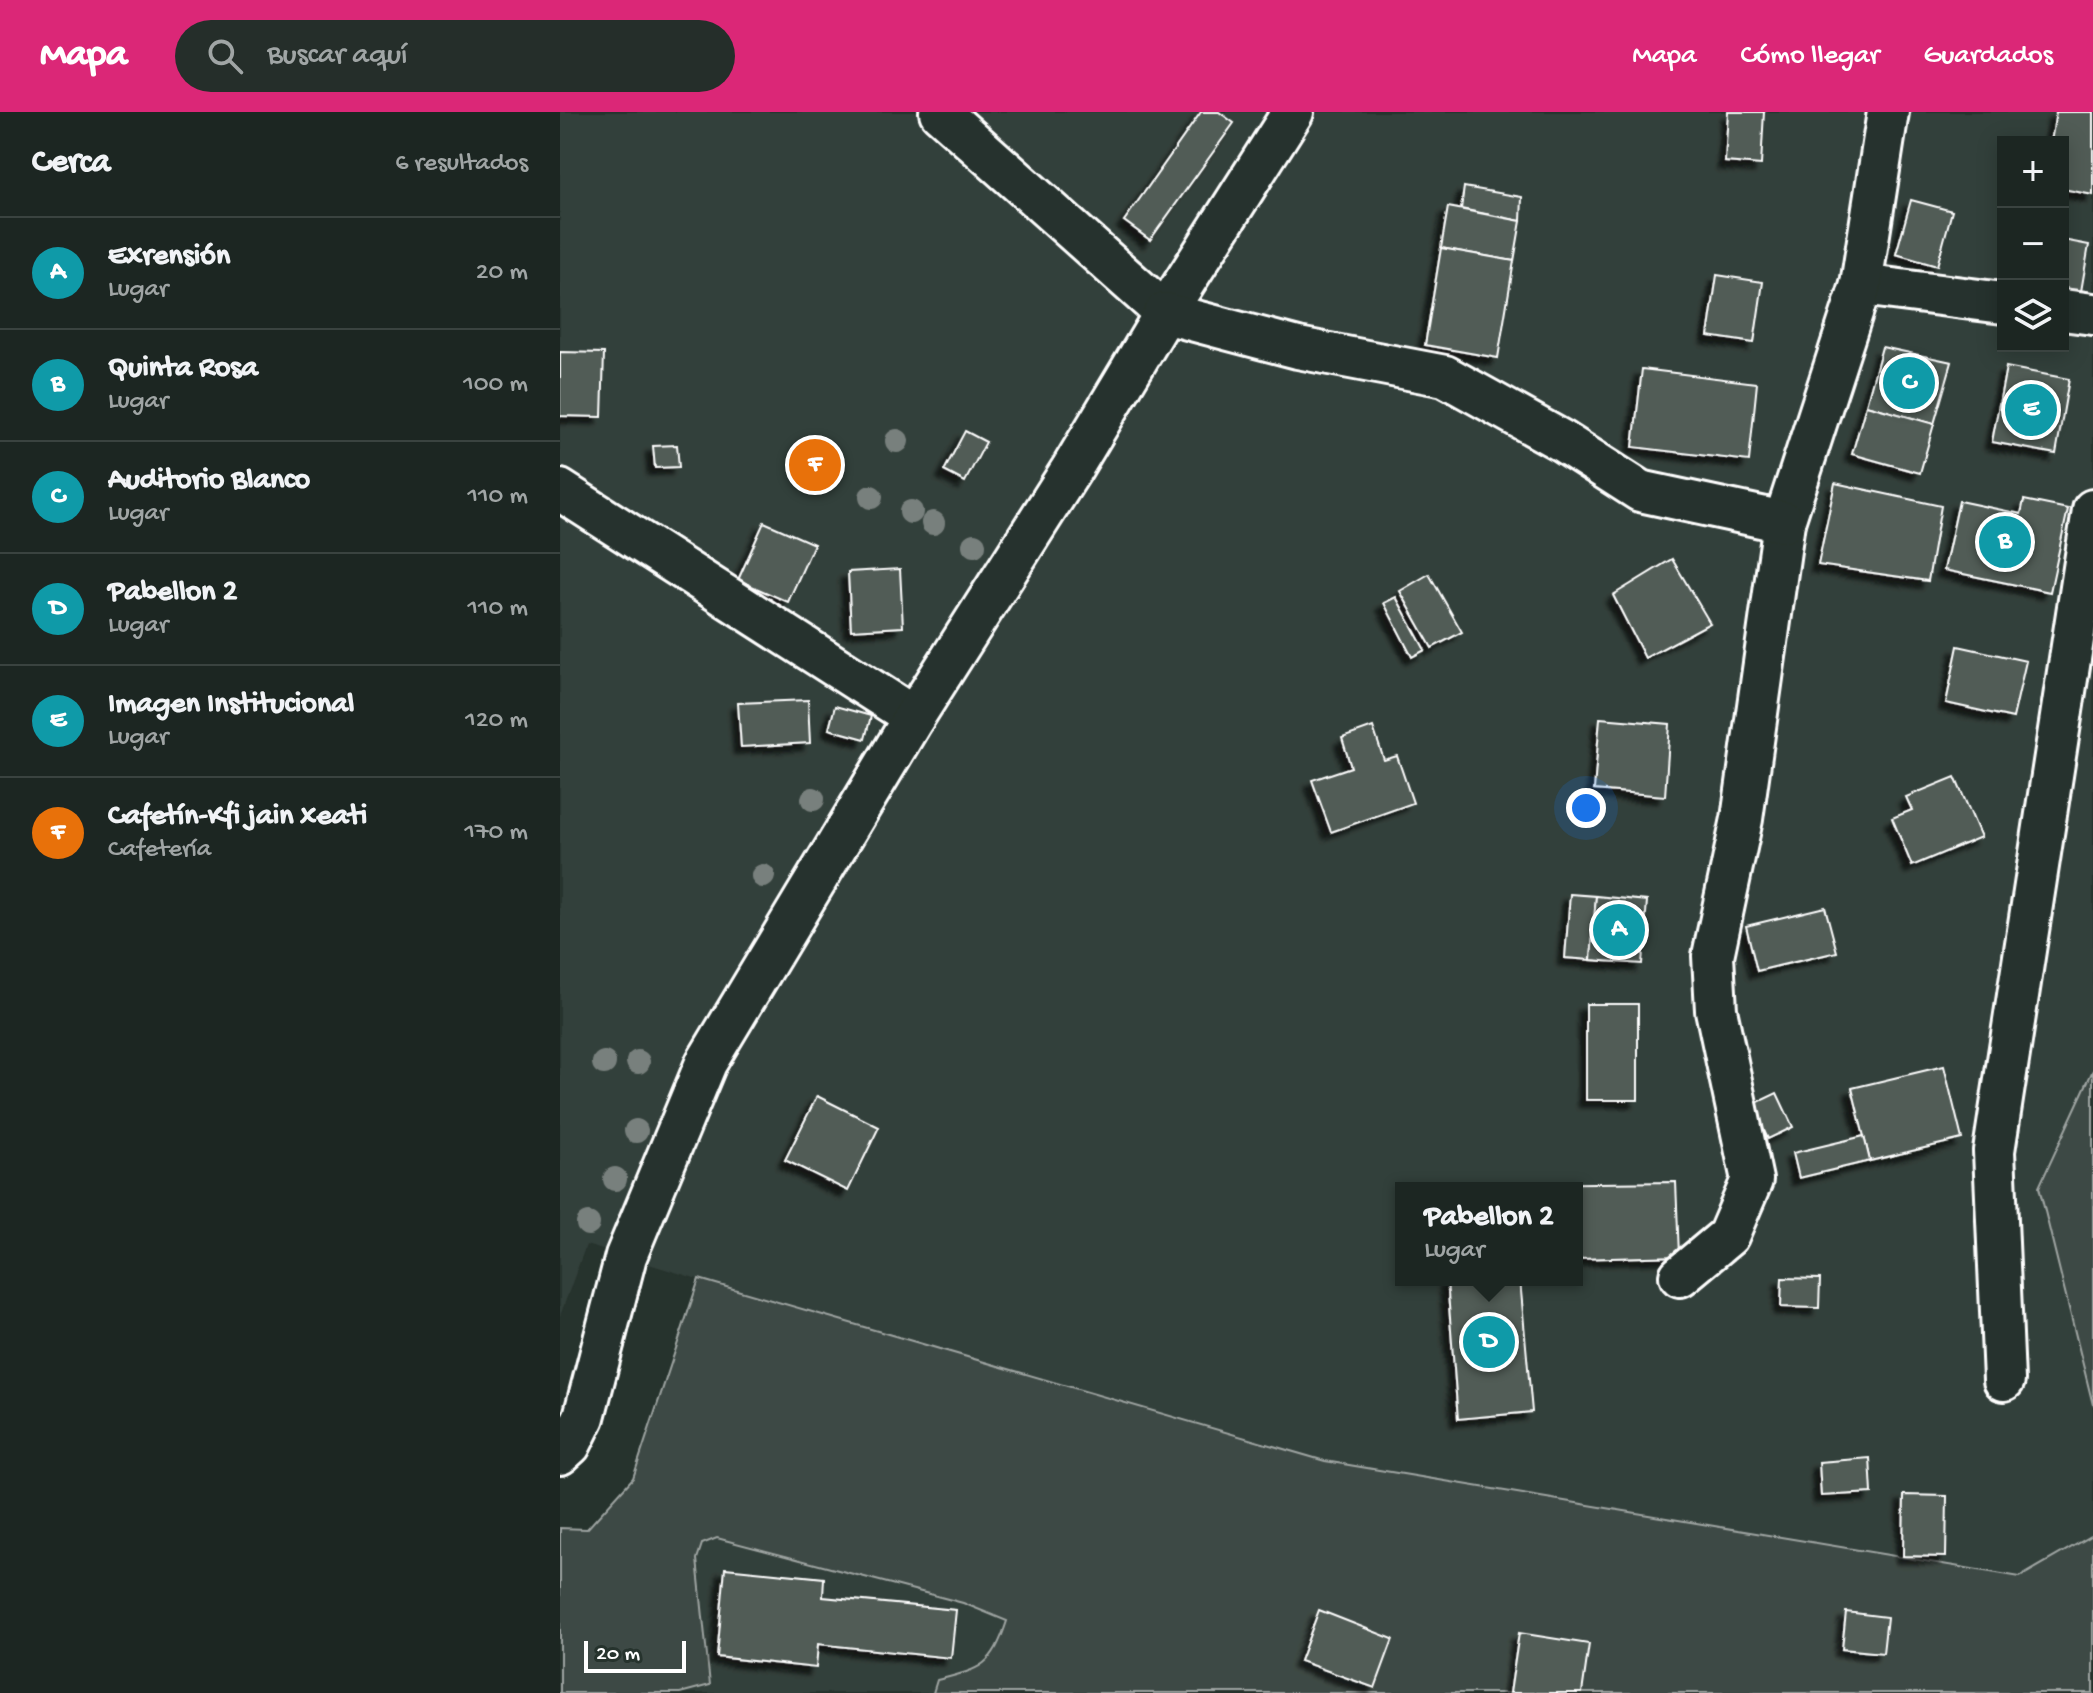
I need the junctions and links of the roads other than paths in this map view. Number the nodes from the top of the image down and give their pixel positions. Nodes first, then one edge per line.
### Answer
1 (940, 112) edge
2 (1293, 112) edge
3 (1888, 112) edge
4 (1861, 285) junction
5 (1997, 302) edge
6 (2069, 311) edge
7 (1165, 313) junction
8 (2093, 314) edge
9 (560, 490) edge
10 (2093, 510) edge
11 (1784, 522) junction
12 (914, 717) junction
13 (1680, 1276) dead end
14 (2004, 1380) dead end
15 (560, 1454) edge

1 - 7 lane
2 - 7 lane
3 - 4 lane
4 - 5 lane
4 - 11 lane
6 - 8 lane
7 - 11 lane
7 - 12 lane
9 - 12 lane
10 - 14 lane
11 - 13 lane
12 - 15 lane

